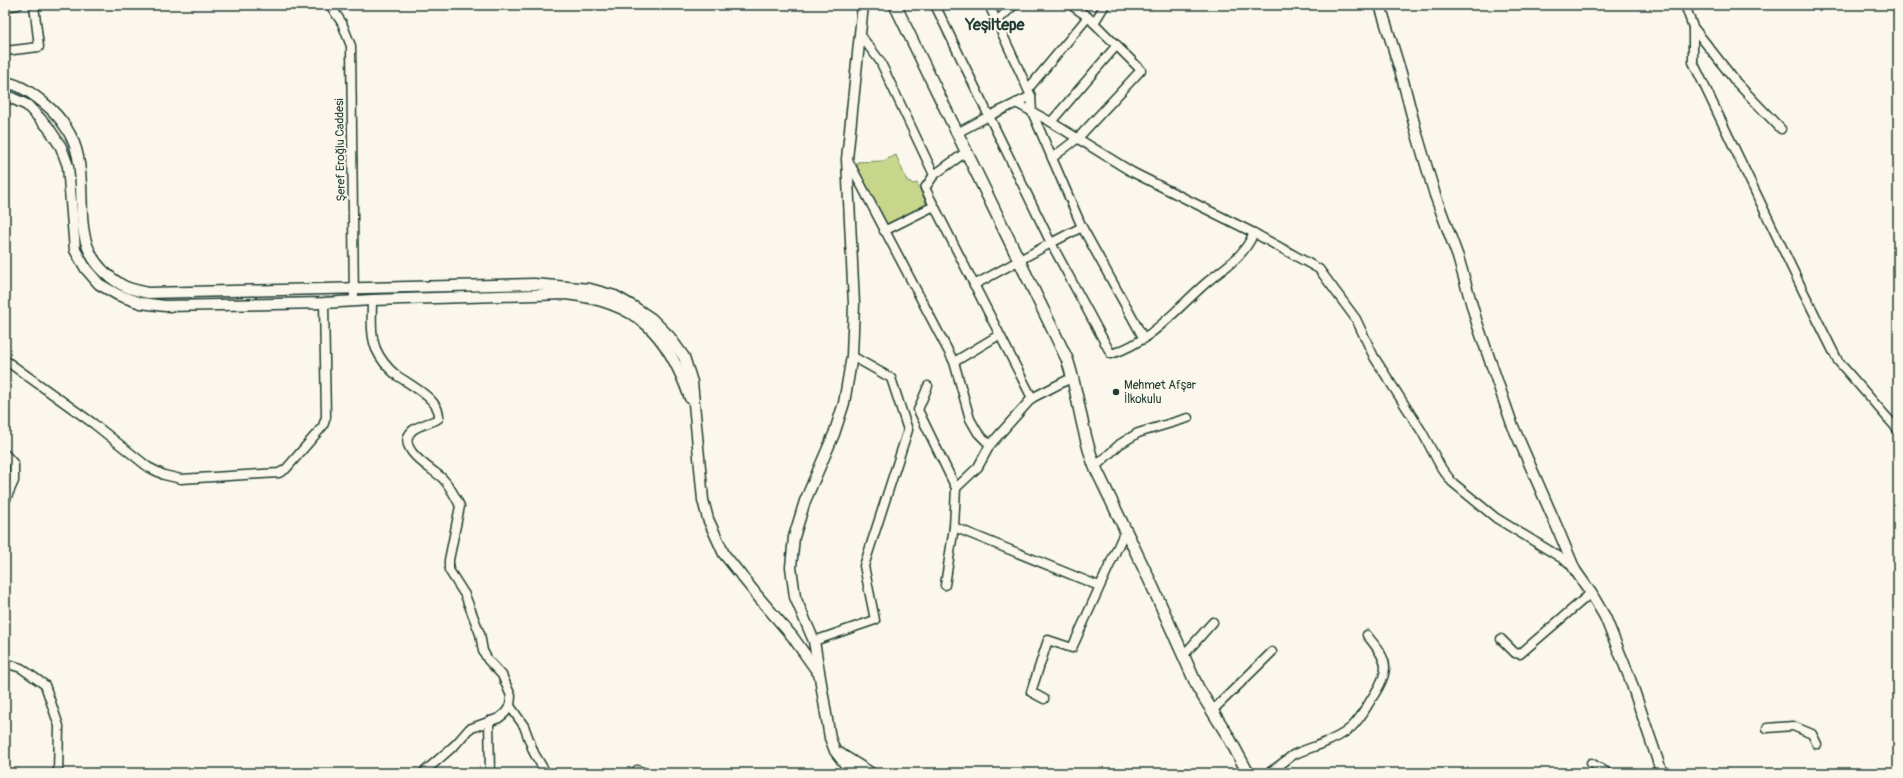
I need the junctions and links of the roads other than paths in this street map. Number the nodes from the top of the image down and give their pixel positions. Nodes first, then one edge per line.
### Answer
1 (18, 5) edge
2 (34, 5) edge
3 (330, 5) edge
4 (863, 5) edge
5 (895, 5) edge
6 (935, 5) edge
7 (989, 5) edge
8 (1014, 5) edge
9 (1071, 5) edge
10 (1105, 5) edge
11 (1380, 5) edge
12 (1685, 5) edge
13 (5, 7) edge
14 (1088, 17) junction
15 (997, 21) junction
16 (1094, 23) junction
17 (1693, 26) junction
18 (861, 36) junction
19 (1117, 45) junction
20 (5, 51) edge
21 (5, 82) edge
22 (1030, 92) junction
23 (5, 96) edge
24 (1016, 103) junction
25 (1032, 112) junction
26 (989, 116) junction
27 (1051, 122) junction
28 (1781, 129) dead end
29 (957, 133) junction
30 (1078, 138) junction
31 (966, 152) junction
32 (1052, 158) junction
33 (847, 160) junction
34 (934, 175) junction
35 (934, 206) junction
36 (1082, 227) junction
37 (884, 230) junction
38 (1254, 233) junction
39 (1051, 243) junction
40 (1020, 261) junction
41 (974, 285) junction
42 (354, 289) junction
43 (372, 300) junction
44 (354, 301) junction
45 (324, 303) junction
46 (999, 335) junction
47 (1144, 339) junction
48 (852, 356) junction
49 (5, 360) edge
50 (954, 362) junction
51 (1073, 377) junction
52 (928, 386) dead end
53 (1032, 398) junction
54 (694, 410) junction
55 (1188, 418) dead end
56 (1898, 430) edge
57 (990, 445) junction
58 (5, 454) edge
59 (1095, 467) junction
60 (956, 488) junction
61 (5, 501) edge
62 (954, 527) junction
63 (1125, 531) junction
64 (1575, 570) junction
65 (945, 585) dead end
66 (1099, 586) junction
67 (1591, 593) junction
68 (1213, 622) dead end
69 (1367, 634) dead end
70 (1500, 639) dead end
71 (814, 641) junction
72 (1272, 652) dead end
73 (1183, 656) junction
74 (5, 663) edge
75 (819, 674) junction
76 (1044, 699) dead end
77 (510, 706) junction
78 (1212, 711) junction
79 (489, 721) junction
80 (1767, 728) dead end
81 (1817, 744) dead end
82 (835, 751) junction
83 (1592, 763) dead end
84 (636, 770) dead end
85 (58, 773) edge
86 (423, 773) edge
87 (490, 773) edge
88 (546, 773) edge
89 (645, 773) edge
90 (852, 773) edge
91 (871, 773) edge
92 (1248, 773) edge
93 (1268, 773) edge
94 (1608, 773) edge
95 (1662, 773) edge

1 - 13 street
2 - 20 street
3 - 42 street, Şeref Eroğlu Caddesi
4 - 18 street
5 - 29 main road
6 - 26 street
7 - 15 street
8 - 15 street
9 - 14 street
10 - 16 street
11 - 64 street
12 - 17 street
14 - 16 street
14 - 22 street
15 - 22 street
16 - 19 street
17 - 28 street
17 - 56 street
18 - 33 street
18 - 34 street
19 - 27 street
19 - 30 street
21 - 42 street
22 - 24 street
22 - 25 street
23 - 45 street
24 - 25 street
24 - 26 street
25 - 27 street
25 - 32 street
26 - 29 street
26 - 39 street
27 - 30 street
29 - 31 main road
30 - 32 street
30 - 38 street
31 - 34 street
31 - 40 main road
32 - 36 street
33 - 37 street
33 - 48 street
34 - 35 street
35 - 37 street
35 - 41 street
36 - 39 street
36 - 47 street
37 - 50 street
38 - 47 street
38 - 64 street
39 - 40 street
39 - 47 street
40 - 41 street
40 - 51 main road
41 - 46 street
42 - 44 street, Şeref Eroğlu Caddesi
42 - 54 street
43 - 44 street
43 - 54 street
43 - 77 street
44 - 45 street
45 - 49 street
46 - 50 street
46 - 53 street
48 - 71 street
48 - 71 street
50 - 57 street
51 - 53 street
51 - 59 main road
52 - 60 street
53 - 57 street
54 - 75 street
55 - 59 street
57 - 60 street
58 - 61 street
59 - 63 main road
60 - 62 street
62 - 65 street
62 - 66 street
63 - 66 street
63 - 73 main road
64 - 67 street
66 - 76 street
67 - 70 street
67 - 95 street
68 - 73 street
69 - 93 street
71 - 75 street
72 - 78 street
73 - 78 main road
74 - 85 street
75 - 82 street
77 - 79 street
77 - 88 street
78 - 92 main road
79 - 86 street
79 - 87 street
80 - 81 street
82 - 90 street
82 - 91 street
83 - 94 street
84 - 89 street

